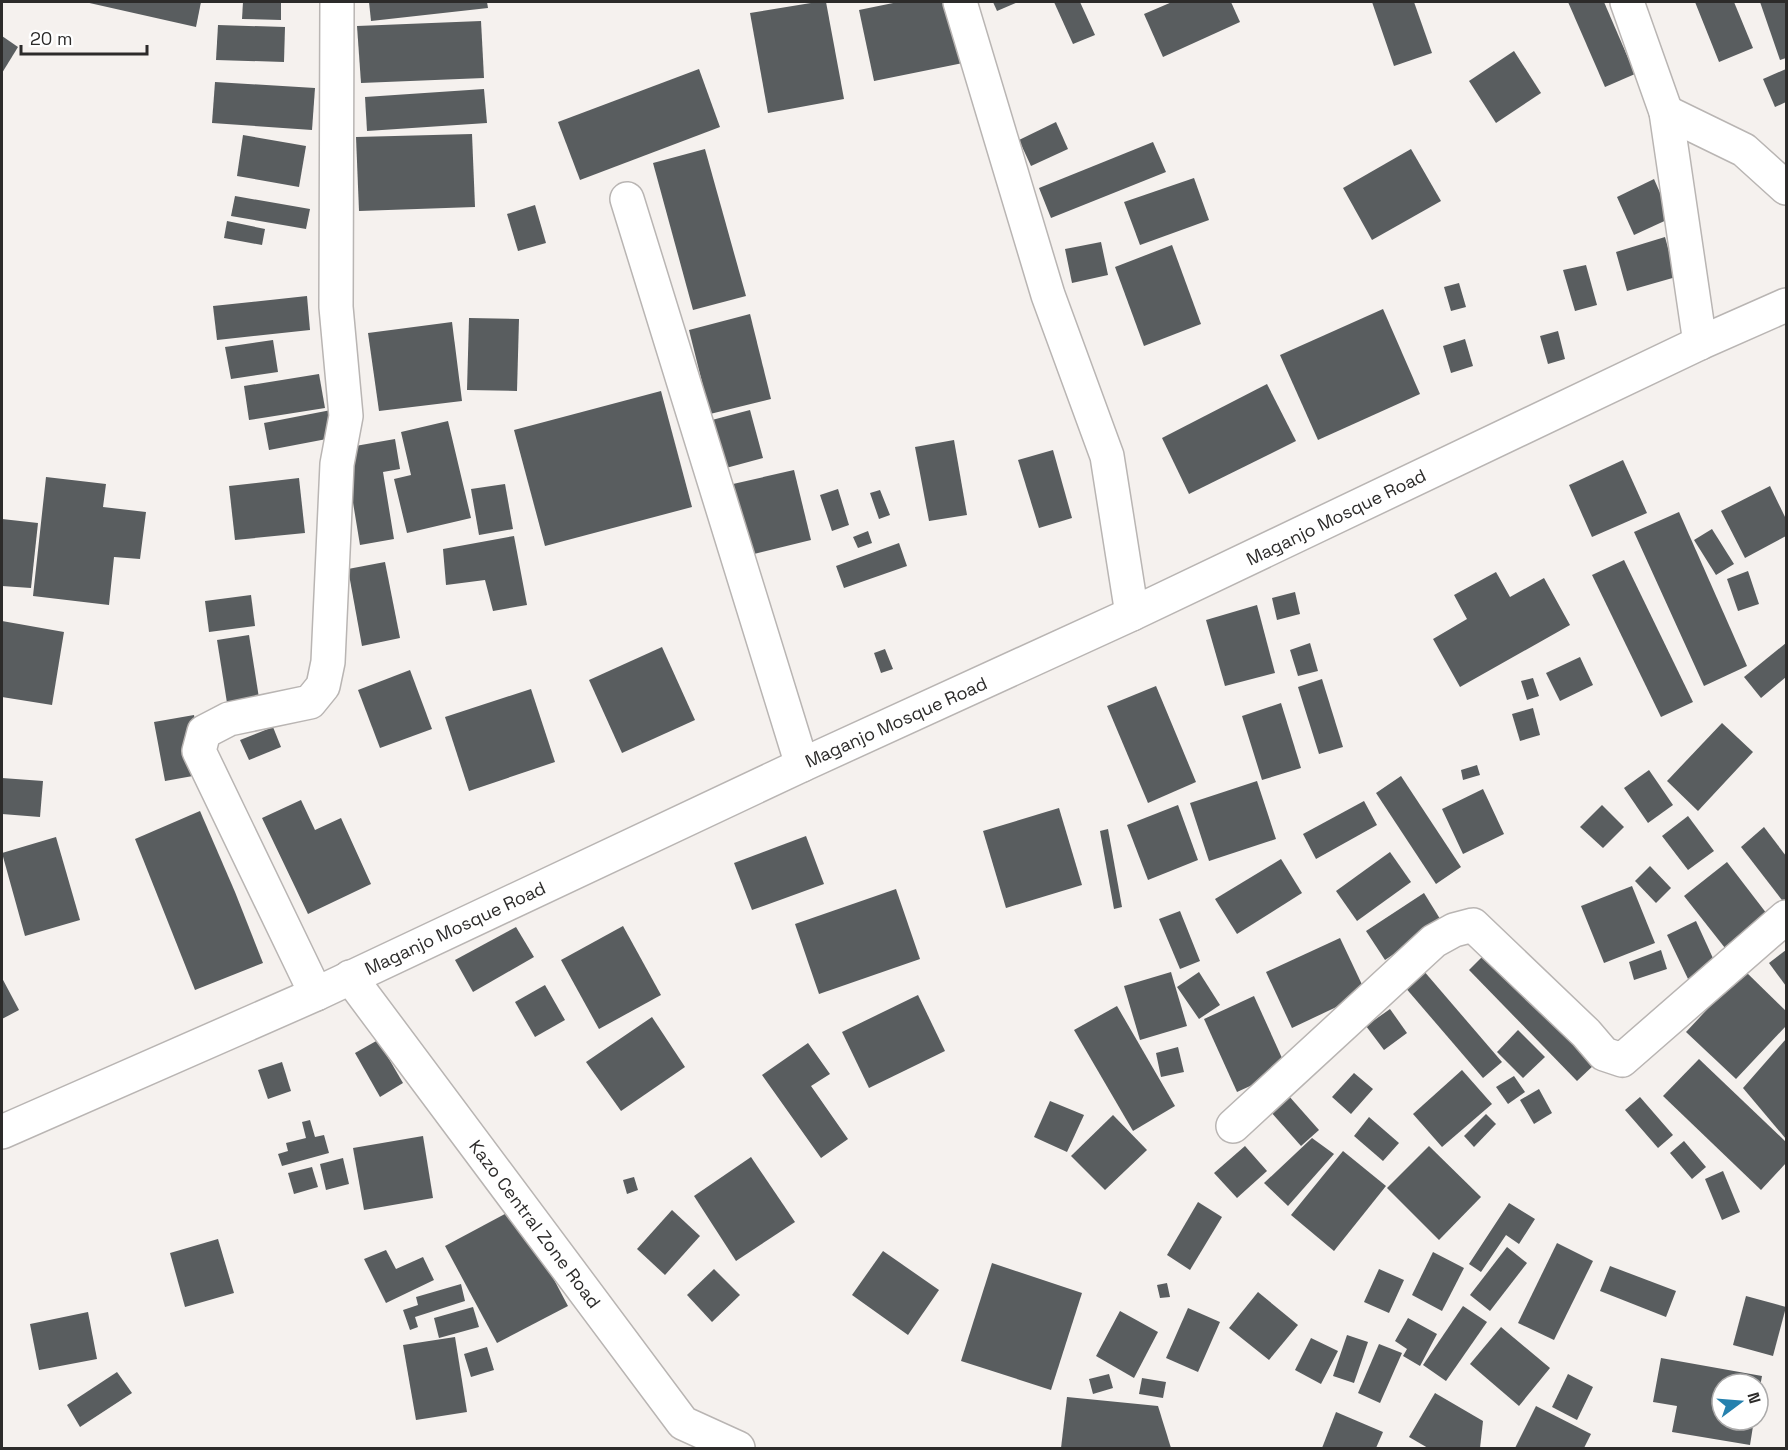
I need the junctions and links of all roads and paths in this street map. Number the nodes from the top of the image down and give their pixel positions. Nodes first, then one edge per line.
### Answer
1 (337, 2) edge
2 (960, 2) edge
3 (1627, 2) edge
4 (1666, 112) junction
5 (1786, 188) edge
6 (627, 199) dead end
7 (1786, 305) edge
8 (1701, 343) junction
9 (1132, 614) junction
10 (802, 765) junction
11 (1786, 916) edge
12 (350, 977) junction
13 (316, 994) junction
14 (1233, 1126) dead end
15 (2, 1132) edge
16 (738, 1449) edge

1 - 13 street
2 - 9 street
3 - 4 street
4 - 5 street
4 - 8 street
6 - 10 street
7 - 8 street, Maganjo Mosque Road
8 - 9 street, Maganjo Mosque Road
9 - 10 street, Maganjo Mosque Road
10 - 12 street, Maganjo Mosque Road
11 - 14 street
12 - 13 street, Maganjo Mosque Road
12 - 16 street, Kazo Central Zone Road
13 - 15 street, Maganjo Mosque Road

